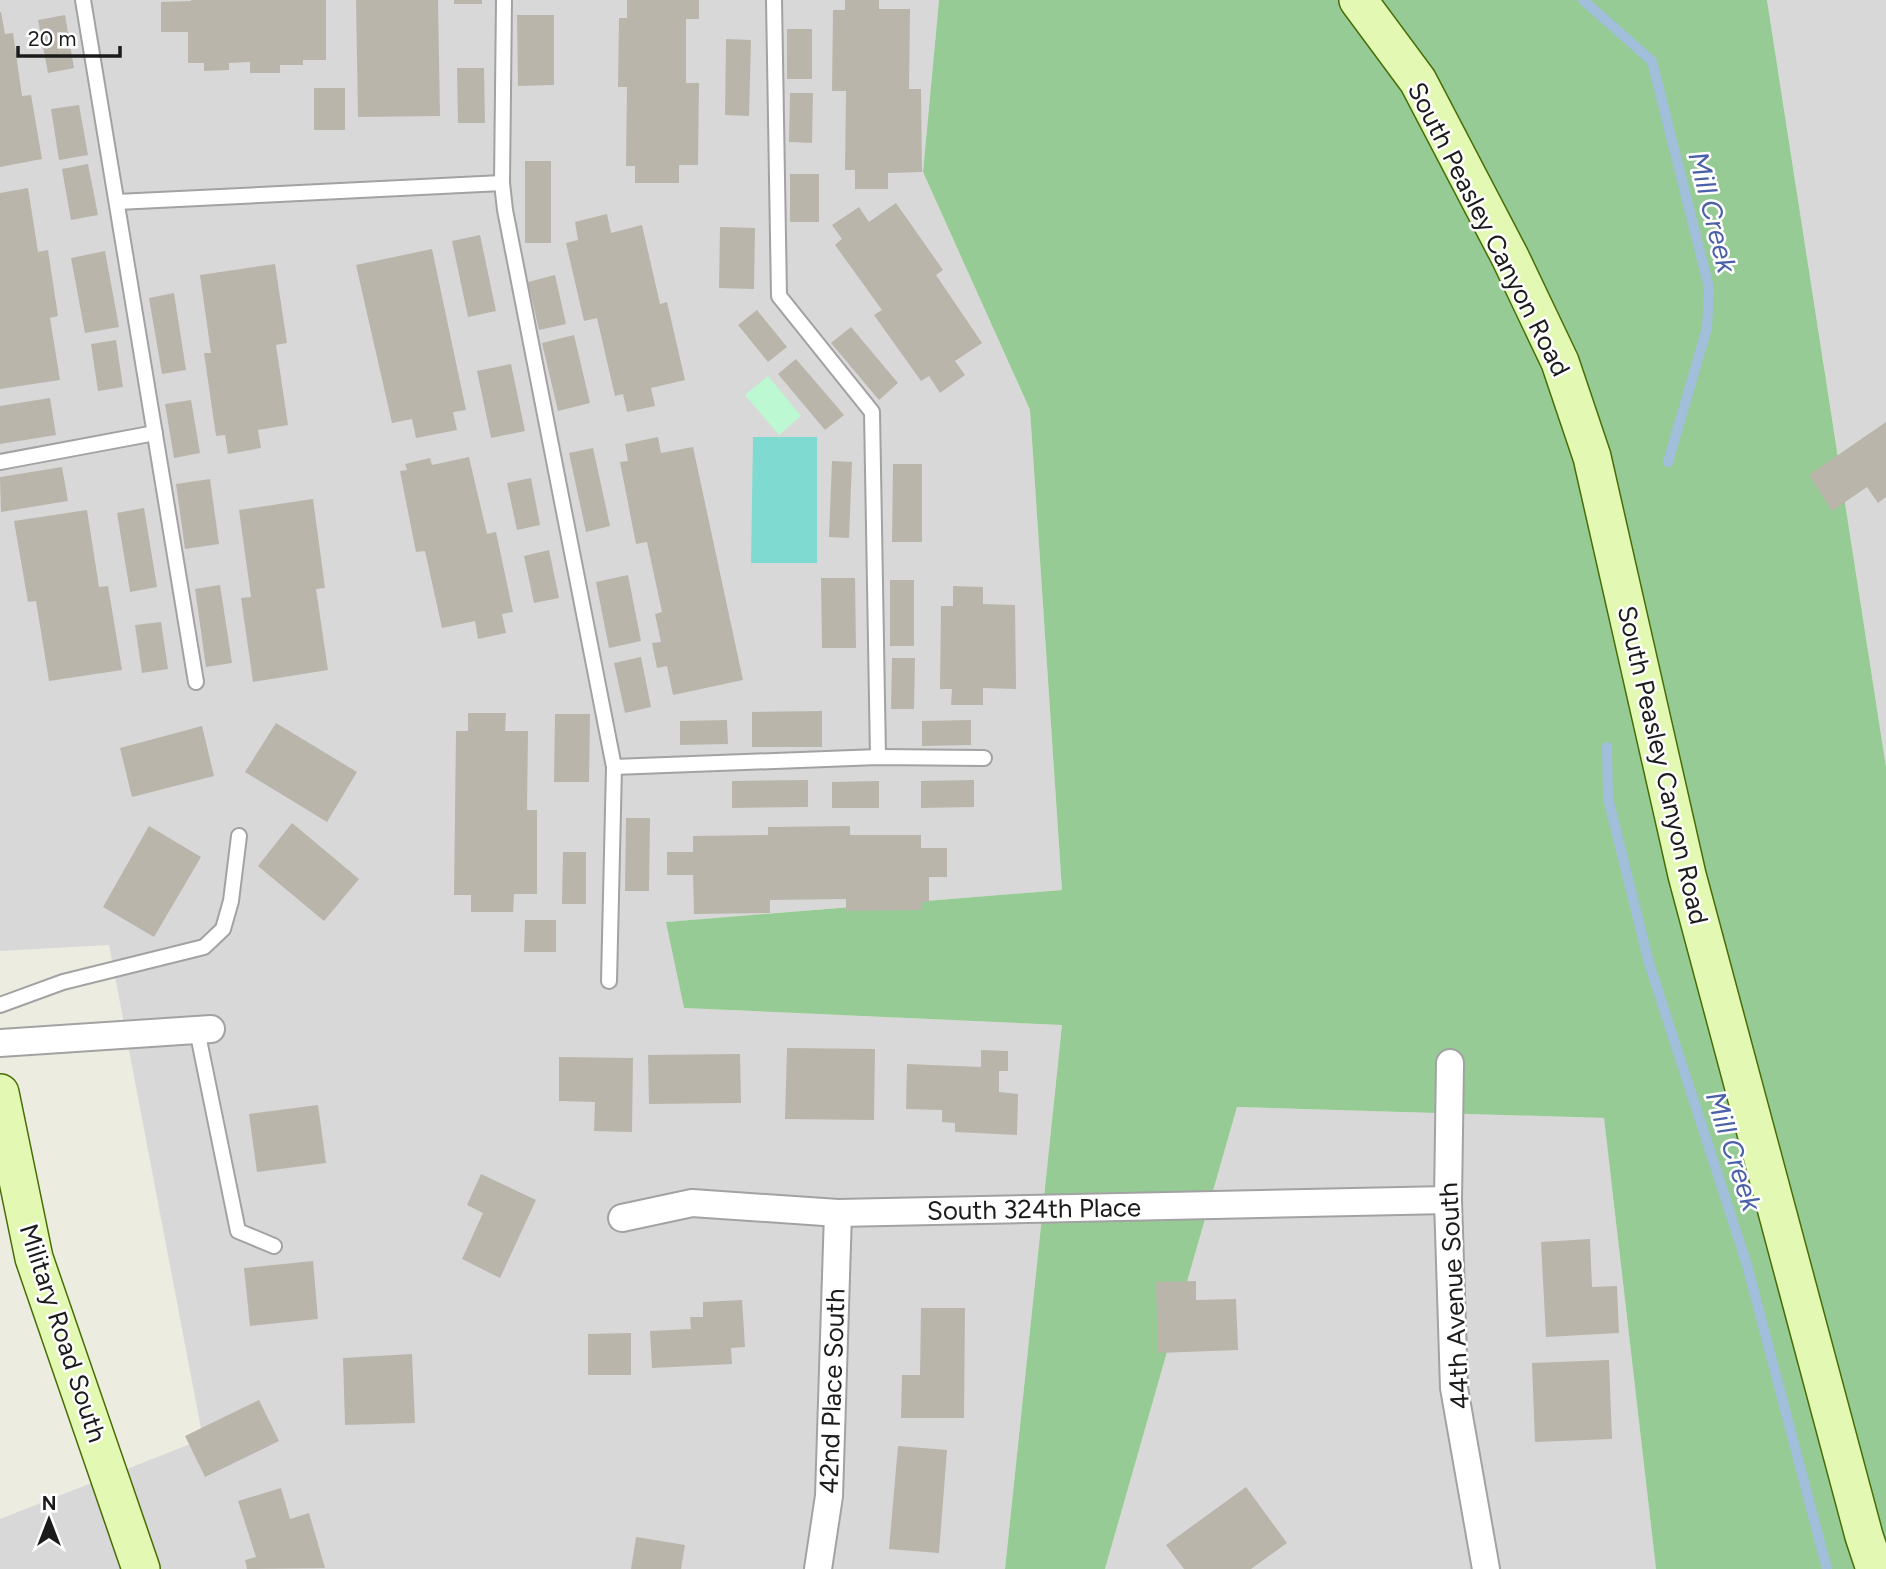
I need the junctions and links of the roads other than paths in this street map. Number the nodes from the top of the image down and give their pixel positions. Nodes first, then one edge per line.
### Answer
1 (83, 0) edge
2 (504, 0) edge
3 (774, 0) edge
4 (1358, 0) edge
5 (502, 183) junction
6 (117, 202) junction
7 (155, 433) junction
8 (0, 462) edge
9 (196, 682) dead end
10 (878, 757) junction
11 (984, 758) dead end
12 (614, 767) junction
13 (239, 836) dead end
14 (609, 981) dead end
15 (0, 1005) edge
16 (204, 1029) joint
17 (0, 1043) edge
18 (1450, 1063) dead end
19 (0, 1093) edge
20 (1448, 1200) junction
21 (838, 1213) junction
22 (622, 1218) dead end
23 (274, 1246) dead end
24 (141, 1569) edge
25 (818, 1569) edge
26 (1485, 1569) edge
27 (1875, 1569) edge

1 - 6 lane
2 - 5 lane
3 - 10 lane
4 - 27 main road, South Peasley Canyon Road
5 - 6 lane
5 - 12 lane
6 - 7 lane
7 - 8 lane
7 - 9 lane
10 - 11 lane
10 - 12 lane
12 - 14 lane
13 - 15 lane
16 - 17 street
16 - 23 lane
18 - 20 street, 44th Avenue South
19 - 24 main road, Military Road South
20 - 21 street, South 324th Place
20 - 26 street, 44th Avenue South
21 - 22 street, South 324th Place
21 - 25 street, 42nd Place South

